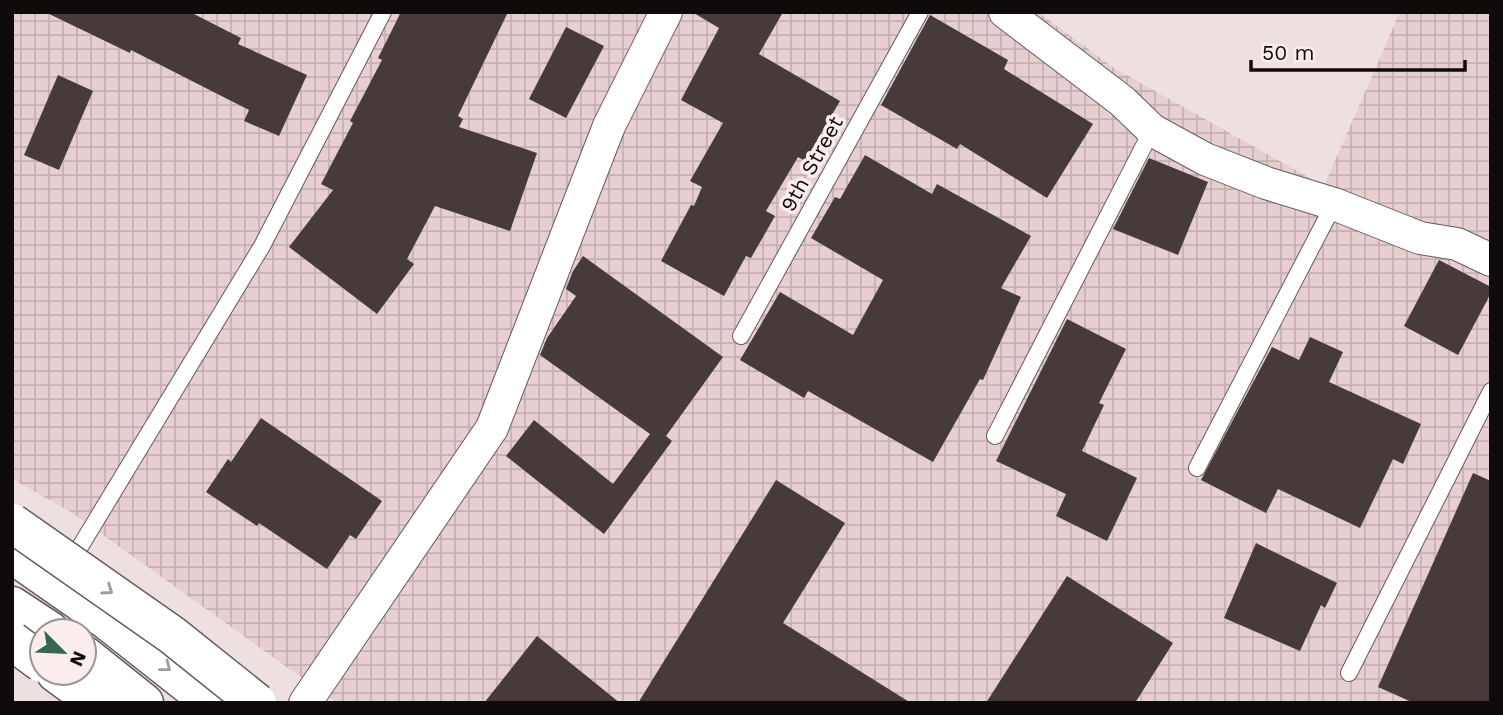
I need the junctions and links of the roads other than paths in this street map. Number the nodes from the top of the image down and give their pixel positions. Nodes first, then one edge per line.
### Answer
1 (383, 12) edge
2 (666, 12) edge
3 (920, 12) edge
4 (1005, 12) edge
5 (1152, 130) junction
6 (1334, 204) junction
7 (1491, 260) edge
8 (741, 336) dead end
9 (1491, 391) edge
10 (995, 436) dead end
11 (1196, 468) dead end
12 (12, 523) edge
13 (12, 554) edge
14 (57, 585) junction
15 (28, 628) edge
16 (12, 665) edge
17 (98, 666) edge
18 (1349, 673) dead end
19 (75, 687) edge
20 (96, 703) edge
21 (144, 703) edge
22 (212, 703) edge
23 (257, 703) edge
24 (305, 703) edge

1 - 14 lane
2 - 24 street
3 - 8 lane, 9th Street
4 - 5 street
5 - 6 street
5 - 10 lane
6 - 7 street
6 - 11 lane
9 - 18 lane
12 -> 23 main road, bridge
13 - 14 main road
14 -> 22 main road
15 - 16 lane
17 - 21 main road
19 - 20 main road

